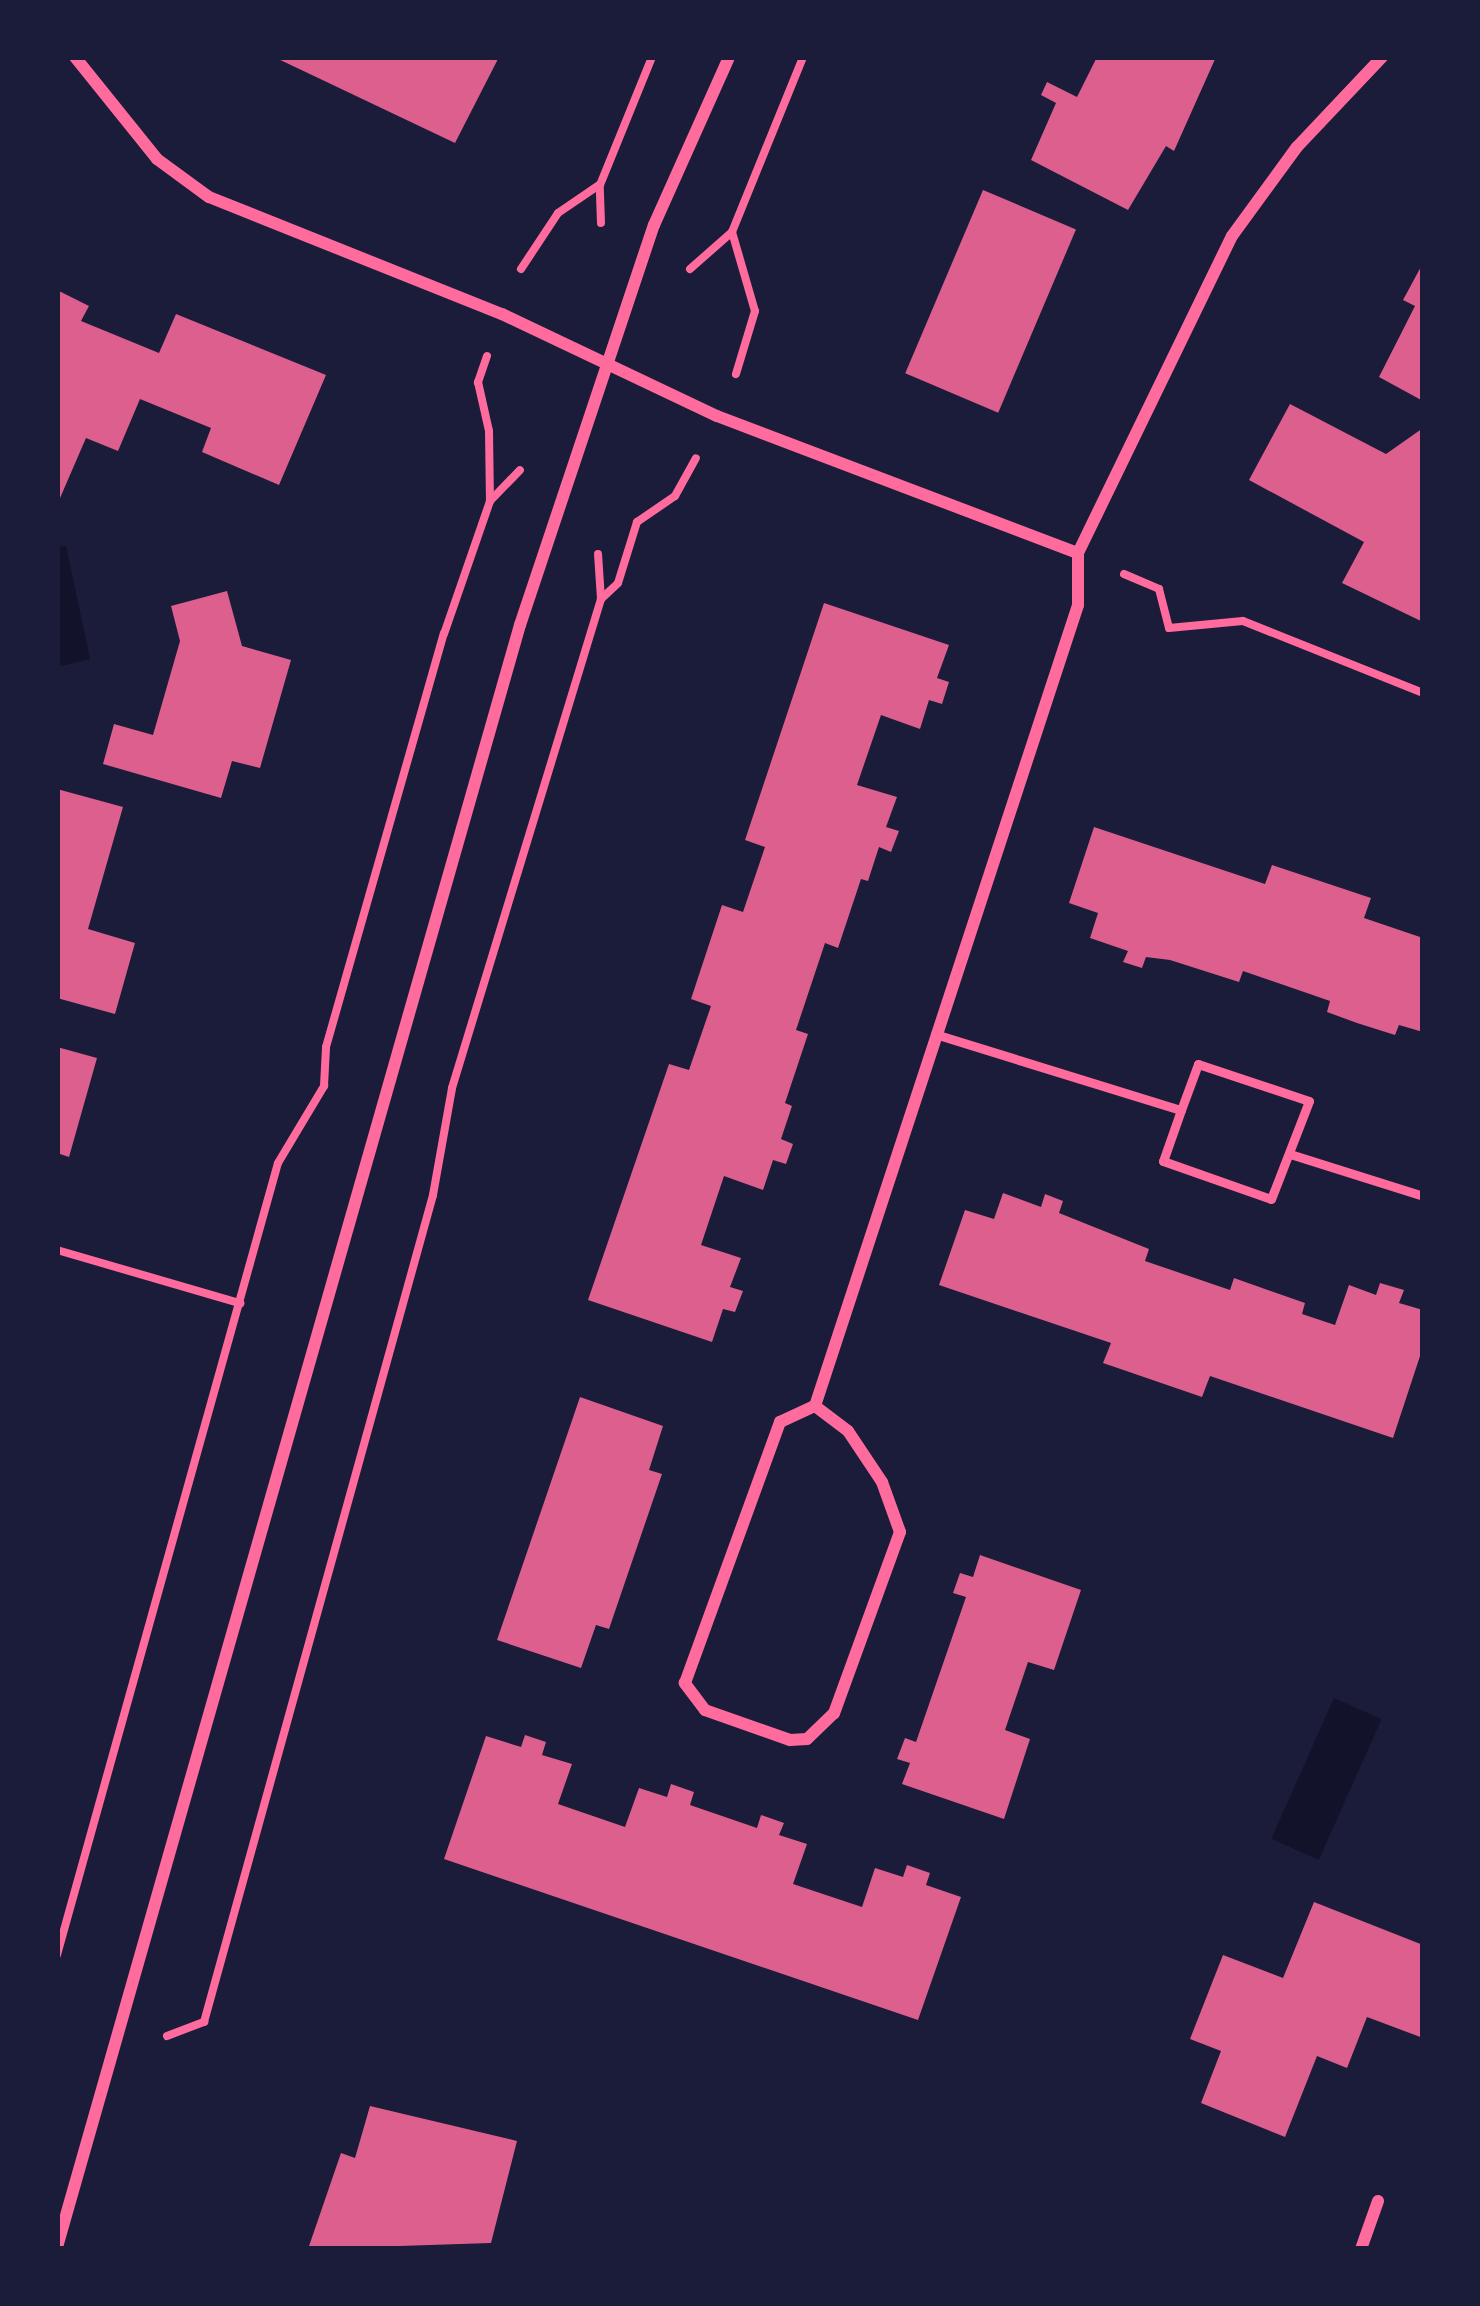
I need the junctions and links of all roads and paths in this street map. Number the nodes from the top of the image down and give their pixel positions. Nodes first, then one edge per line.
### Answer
1 (75, 57) edge
2 (652, 57) edge
3 (729, 57) edge
4 (1382, 57) edge
5 (804, 58) edge
6 (600, 185) dead end
7 (732, 232) dead end
8 (607, 360) junction
9 (490, 500) dead end
10 (1078, 553) junction
11 (601, 598) dead end
12 (1423, 692) edge
13 (935, 1034) junction
14 (1181, 1109) junction
15 (1290, 1154) junction
16 (1423, 1196) edge
17 (57, 1250) edge
18 (240, 1303) junction
19 (815, 1406) junction
20 (57, 1955) edge
21 (110, 2058) junction
22 (1378, 2201) dead end
23 (57, 2247) edge
24 (1361, 2249) edge

1 - 8 street
2 - 6 path
3 - 8 street
4 - 10 street
5 - 7 path
8 - 10 street
8 - 21 street
9 - 18 path
10 - 12 path
10 - 13 street
11 - 21 path
13 - 14 lane
13 - 19 street
14 - 15 lane
14 - 15 lane
15 - 16 lane
17 - 18 path
18 - 20 path
19 - 19 street
21 - 23 street
22 - 24 street

